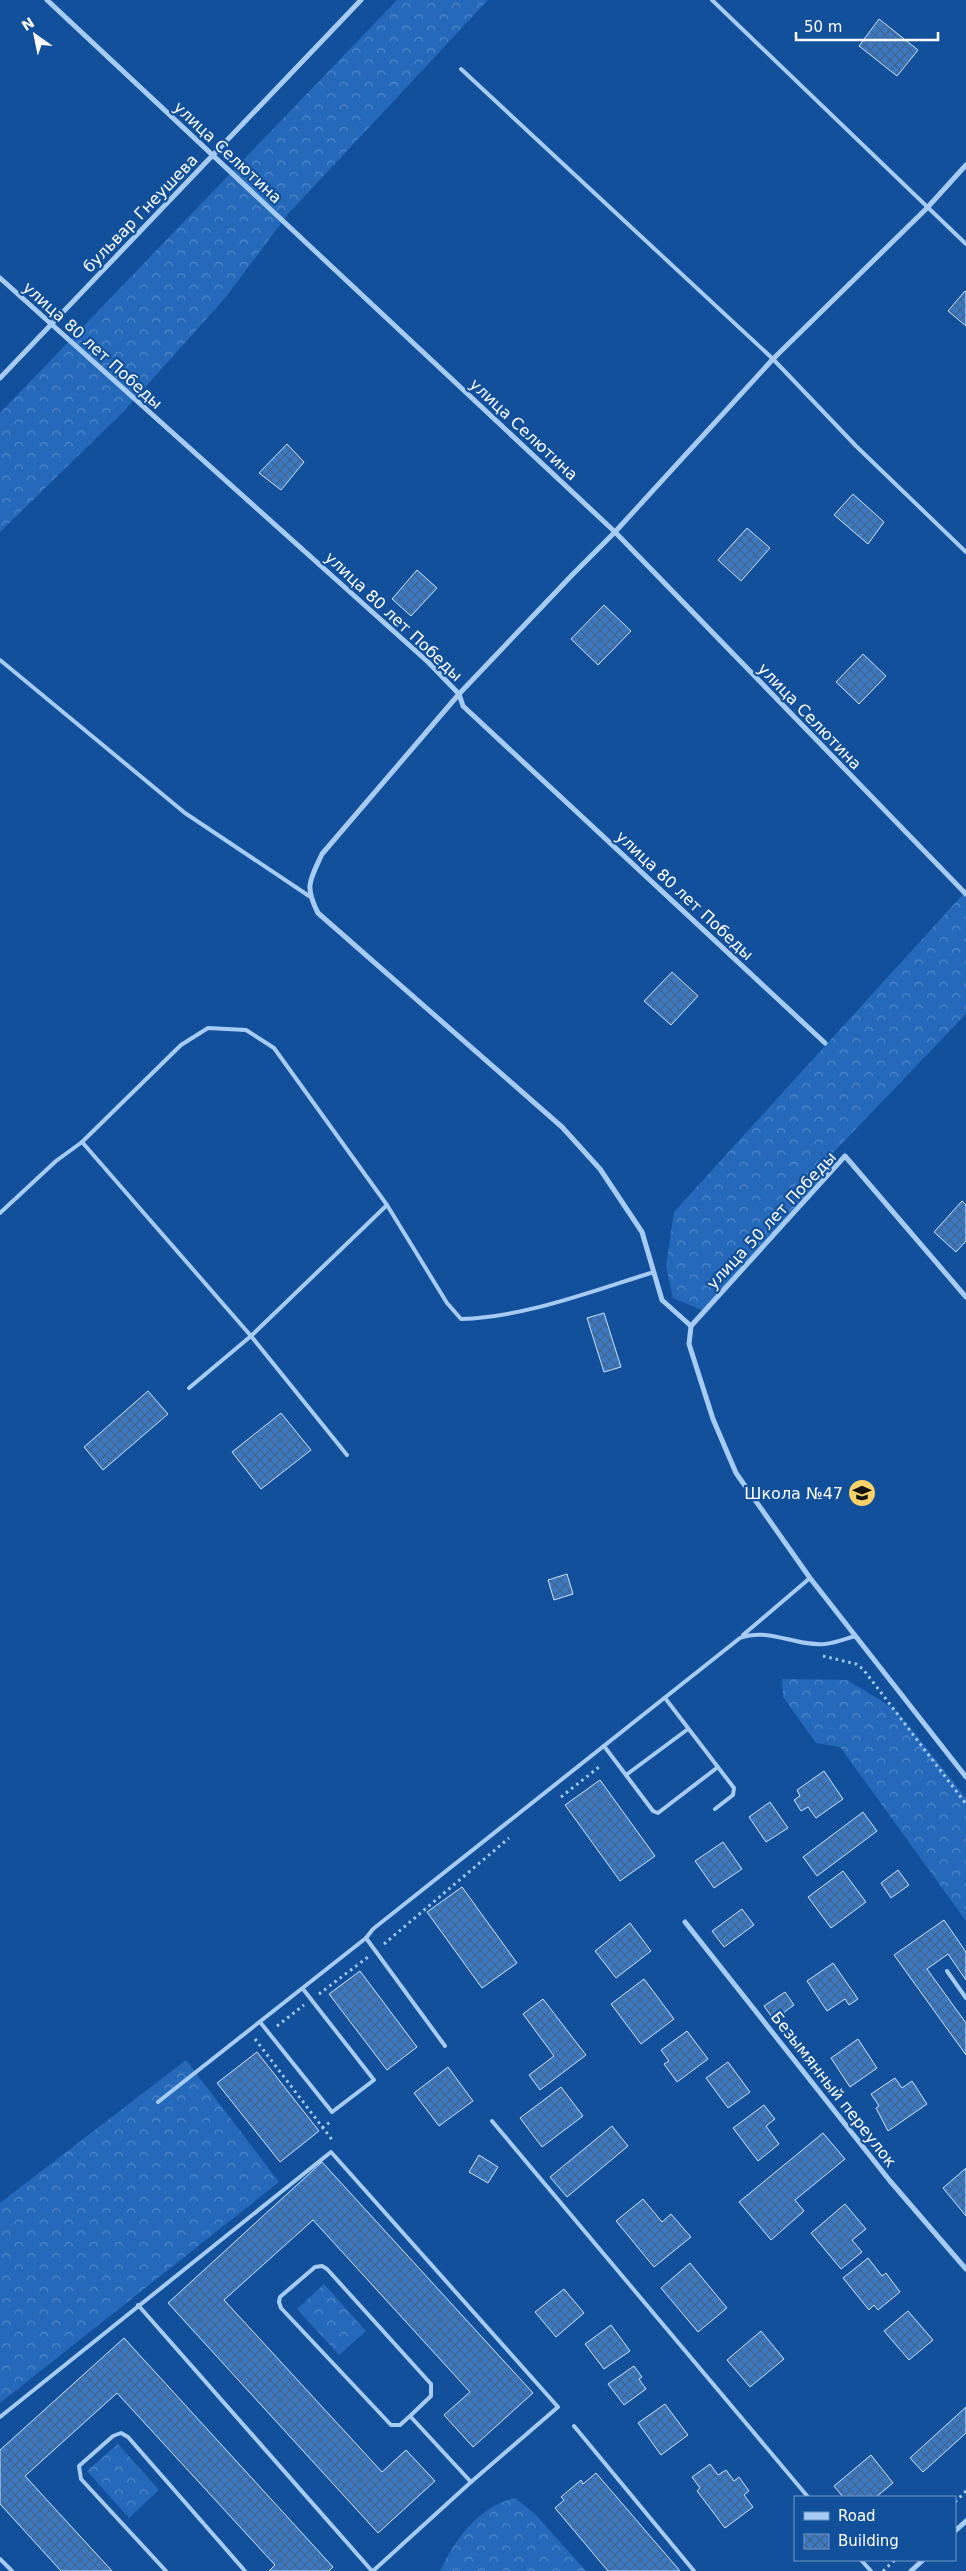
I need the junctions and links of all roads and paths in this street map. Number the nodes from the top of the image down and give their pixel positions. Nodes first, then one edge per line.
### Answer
1 (47, 0) edge
2 (361, 0) edge
3 (712, 0) edge
4 (461, 69) dead end
5 (213, 155) junction
6 (966, 165) edge
7 (928, 208) junction
8 (966, 244) edge
9 (0, 278) edge
10 (51, 324) junction
11 (773, 359) junction
12 (0, 378) edge
13 (615, 532) junction
14 (966, 552) edge
15 (0, 660) edge
16 (459, 694) junction
17 (966, 894) edge
18 (309, 896) junction
19 (825, 1043) dead end
20 (82, 1142) junction
21 (387, 1204) junction
22 (0, 1213) edge
23 (654, 1272) junction
24 (966, 1296) edge
25 (691, 1326) junction
26 (251, 1336) junction
27 (189, 1388) dead end
28 (347, 1455) dead end
29 (810, 1578) junction
30 (855, 1636) junction
31 (740, 1638) junction
32 (819, 1655) dead end
33 (665, 1698) junction
34 (688, 1729) junction
35 (604, 1746) junction
36 (612, 1756) junction
37 (718, 1767) junction
38 (626, 1775) junction
39 (966, 1777) edge
40 (555, 1802) dead end
41 (966, 1804) edge
42 (715, 1809) dead end
43 (510, 1837) dead end
44 (685, 1922) dead end
45 (366, 1938) junction
46 (375, 1951) junction
47 (947, 1971) dead end
48 (303, 1988) junction
49 (966, 1998) edge
50 (312, 2000) junction
51 (260, 2022) junction
52 (249, 2031) junction
53 (268, 2032) junction
54 (256, 2041) junction
55 (445, 2046) dead end
56 (158, 2102) dead end
57 (492, 2121) dead end
58 (331, 2152) junction
59 (966, 2269) edge
60 (138, 2305) junction
61 (410, 2416) junction
62 (0, 2417) edge
63 (574, 2426) dead end
64 (471, 2482) junction
65 (966, 2492) edge
66 (807, 2496) edge
67 (956, 2501) edge
68 (966, 2521) edge
69 (956, 2530) edge
70 (0, 2558) edge
71 (862, 2561) edge
72 (894, 2561) edge
73 (922, 2561) edge
74 (12, 2571) edge
75 (166, 2571) edge
76 (245, 2571) edge
77 (373, 2571) edge
78 (694, 2571) edge
79 (870, 2571) edge
80 (883, 2571) edge
81 (911, 2571) edge

1 - 5 street, улица Селютина
2 - 5 street, бульвар Гнеушева
3 - 7 lane
4 - 11 lane
5 - 10 street, бульвар Гнеушева
5 - 13 street, улица Селютина
6 - 7 street
7 - 8 lane
7 - 11 street
9 - 10 street, улица 80 лет Победы
10 - 12 street, бульвар Гнеушева
10 - 16 street, улица 80 лет Победы
11 - 13 street
11 - 14 lane
13 - 16 street
13 - 17 street, улица Селютина
15 - 18 lane
16 - 18 street
16 - 19 street, улица 80 лет Победы
18 - 23 street
20 - 21 lane
20 - 22 lane
20 - 26 lane
21 - 23 lane
21 - 26 lane
23 - 25 street
24 - 25 street, улица 50 лет Победы
25 - 29 street
26 - 27 lane
26 - 28 lane
29 - 30 street
29 - 31 lane
30 - 31 lane
30 - 39 street
31 - 33 lane
32 - 41 path
33 - 34 lane
33 - 35 lane
34 - 37 lane
34 - 38 lane
35 - 36 lane
35 - 45 lane
36 - 38 lane
36 - 40 path
37 - 38 lane
37 - 42 lane
43 - 46 path
44 - 59 street, Безымянный переулок
45 - 46 lane
45 - 48 lane
46 - 50 path
46 - 55 lane
47 - 49 lane
48 - 50 lane
48 - 51 lane
50 - 53 path
50 - 53 lane
51 - 52 lane
51 - 53 lane
52 - 54 path
52 - 56 lane
53 - 54 path
54 - 58 path
57 - 66 lane
58 - 60 lane
58 - 64 lane
60 - 62 lane
60 - 77 lane
61 - 61 lane
61 - 64 lane
63 - 78 lane
64 - 77 lane
65 - 67 path
68 - 69 street
70 - 74 lane
71 - 79 lane
72 - 80 path
73 - 81 street
75 - 76 lane

